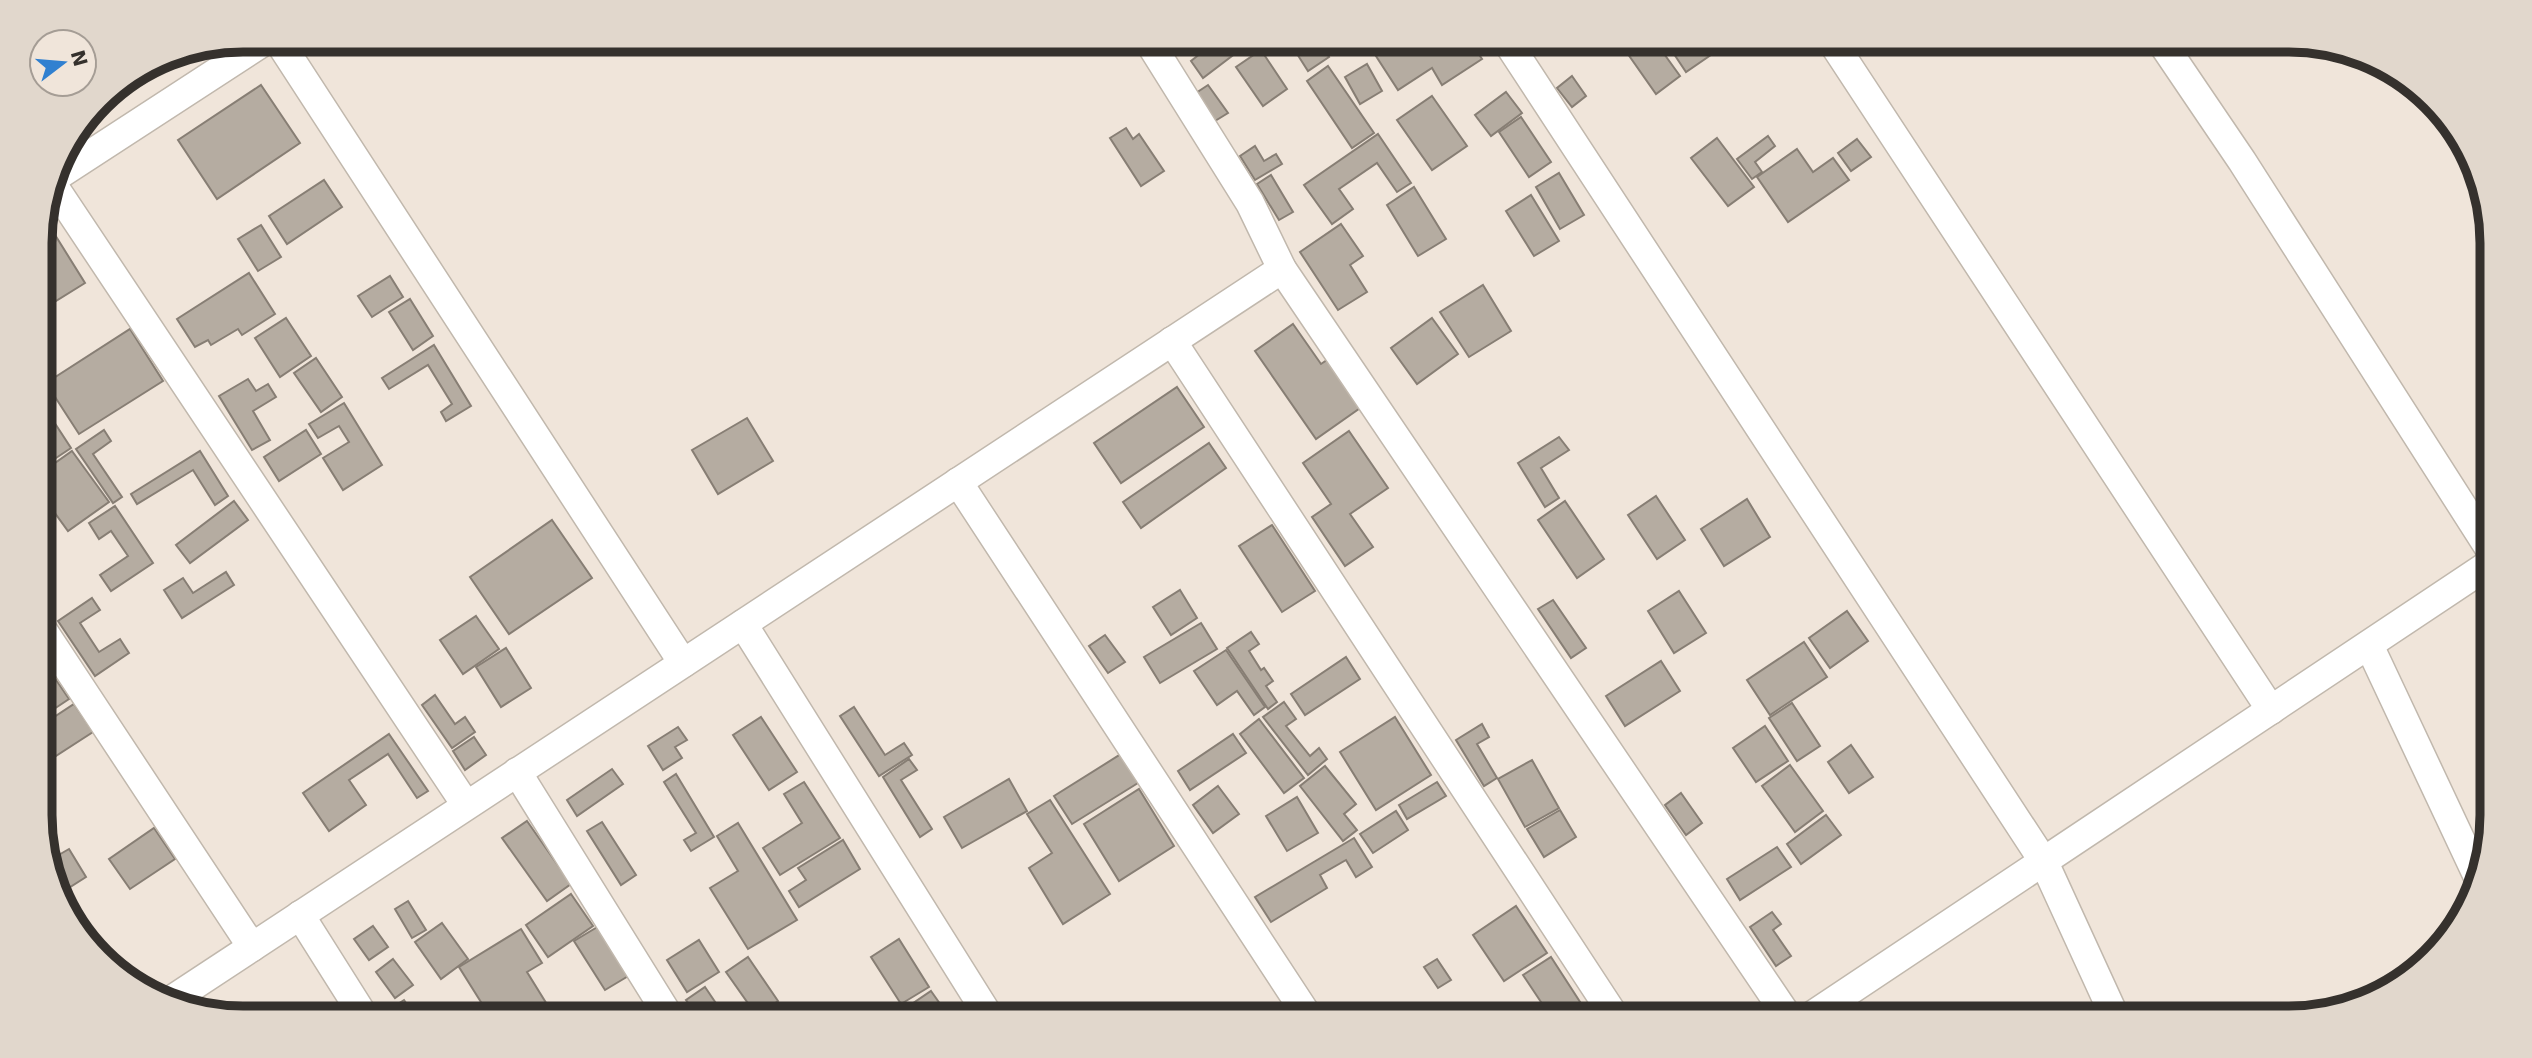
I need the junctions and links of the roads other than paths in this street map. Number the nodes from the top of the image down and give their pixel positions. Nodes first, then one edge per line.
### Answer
1 (1514, 52) edge
2 (1839, 52) edge
3 (2168, 52) edge
4 (246, 53) edge
5 (286, 53) edge
6 (1156, 53) edge
7 (67, 169) edge
8 (59, 194) edge
9 (1282, 269) junction
10 (1172, 341) junction
11 (958, 482) junction
12 (2479, 532) edge
13 (2479, 571) edge
14 (743, 624) junction
15 (52, 645) edge
16 (2369, 645) junction
17 (683, 663) junction
18 (2271, 710) junction
19 (517, 772) junction
20 (466, 806) junction
21 (2044, 862) junction
22 (2473, 865) edge
23 (300, 915) junction
24 (252, 947) junction
25 (180, 994) edge
26 (1302, 1005) edge
27 (1607, 1005) edge
28 (1779, 1005) edge
29 (1828, 1005) edge
30 (2110, 1005) edge
31 (357, 1006) edge
32 (662, 1006) edge
33 (982, 1006) edge

1 - 21 street
2 - 18 street
3 - 12 street
4 - 7 street
5 - 17 street
6 - 9 street
8 - 20 street
9 - 10 street
9 - 28 street
10 - 11 street
10 - 27 street
11 - 14 street
11 - 26 street
13 - 16 street
14 - 17 street
14 - 33 street
15 - 24 street
16 - 18 street
16 - 22 street
17 - 19 street
18 - 21 street
19 - 20 street
19 - 32 street
20 - 23 street
21 - 29 street
21 - 30 street
23 - 24 street
23 - 31 street
24 - 25 street

